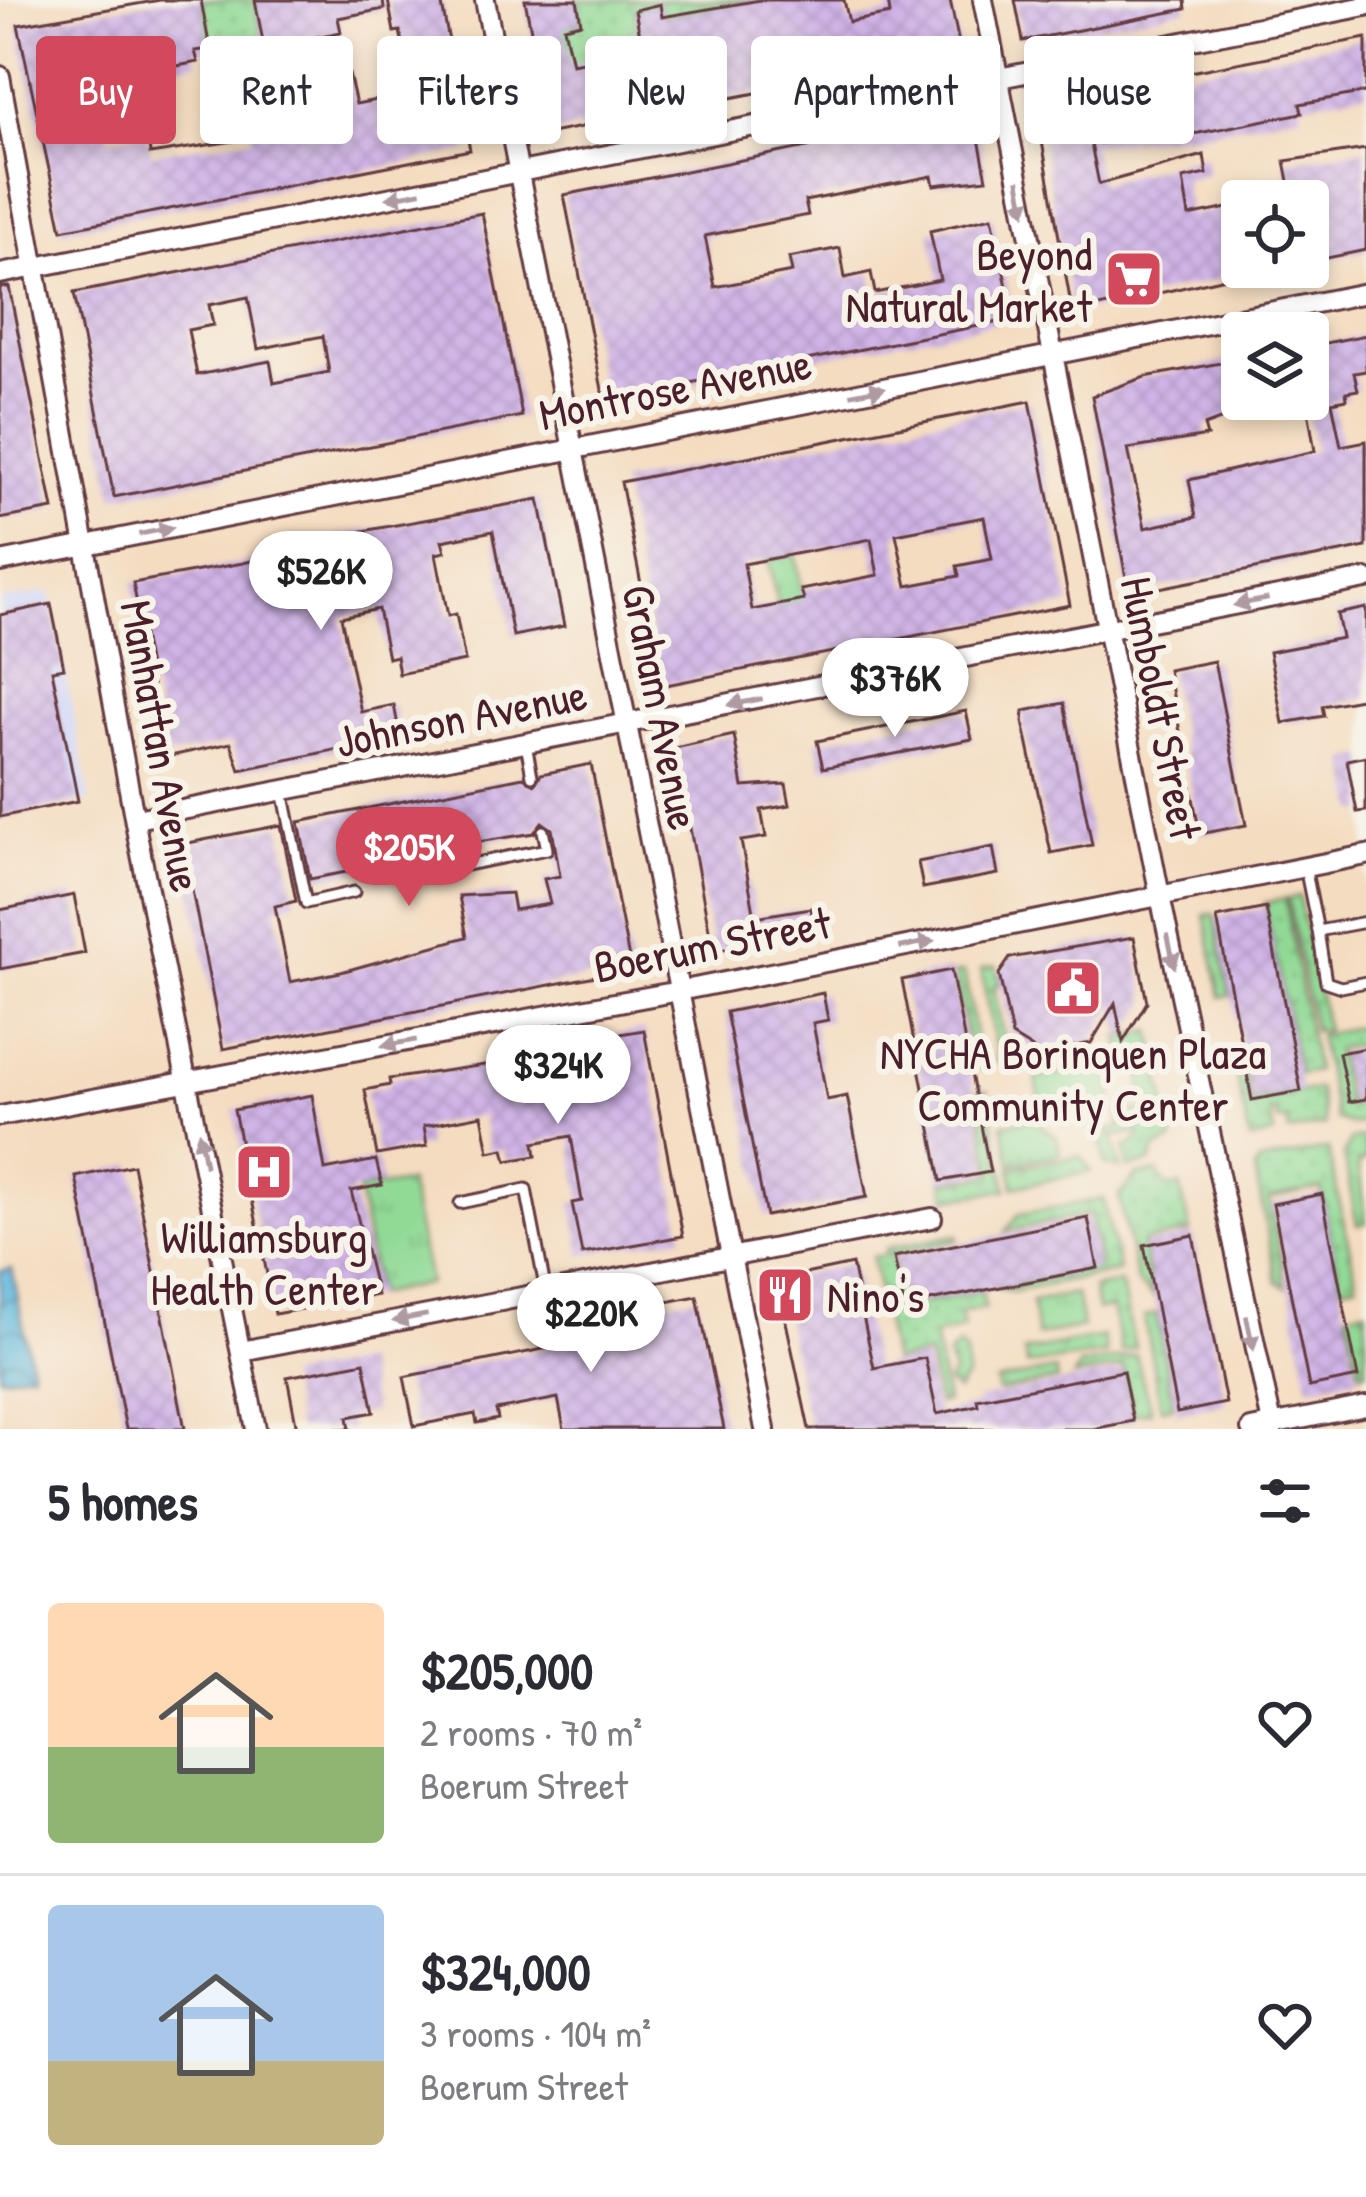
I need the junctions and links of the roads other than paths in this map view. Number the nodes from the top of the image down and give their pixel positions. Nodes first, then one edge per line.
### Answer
1 (484, 0) edge
2 (983, 0) edge
3 (1366, 6) edge
4 (990, 36) edge
5 (0, 76) edge
6 (1000, 78) edge
7 (1000, 83) edge
8 (751, 127) edge
9 (519, 172) junction
10 (38, 267) junction
11 (0, 274) edge
12 (1366, 293) edge
13 (1053, 355) junction
14 (573, 448) junction
15 (87, 545) junction
16 (0, 562) edge
17 (1366, 579) edge
18 (1107, 630) junction
19 (626, 725) junction
20 (526, 744) junction
21 (532, 776) dead end
22 (283, 790) junction
23 (136, 819) junction
24 (543, 831) dead end
25 (1366, 856) edge
26 (1305, 867) junction
27 (436, 871) dead end
28 (354, 892) dead end
29 (1160, 896) junction
30 (1366, 922) edge
31 (1318, 931) junction
32 (1366, 982) edge
33 (679, 991) junction
34 (188, 1082) junction
35 (0, 1116) edge
36 (460, 1203) dead end
37 (932, 1218) dead end
38 (731, 1256) junction
39 (546, 1292) junction
40 (241, 1351) junction
41 (1366, 1406) edge
42 (1272, 1427) edge
43 (256, 1429) edge
44 (765, 1429) edge
45 (1251, 1429) edge

1 - 9 street, Graham Avenue
2 - 4 street, Humboldt Street
3 - 6 street
5 - 10 street, Manhattan Avenue
7 -> 13 street, Humboldt Street
8 - 9 street
9 -> 10 street
9 - 14 street, Graham Avenue
10 - 11 street
10 - 15 street, Manhattan Avenue
12 - 13 street, Montrose Avenue
14 -> 13 street, Montrose Avenue
13 - 18 street, Humboldt Street
15 -> 14 street, Montrose Avenue
14 - 19 street, Graham Avenue
15 - 16 street, Montrose Avenue
15 - 23 street, Manhattan Avenue
17 -> 18 street, Johnson Avenue
18 -> 19 street, Johnson Avenue
18 - 29 street, Humboldt Street
19 - 20 street, Johnson Avenue
19 - 33 street, Graham Avenue
20 - 21 lane
20 - 22 street, Johnson Avenue
22 - 23 street, Johnson Avenue
22 - 28 lane
23 - 34 street, Manhattan Avenue
24 - 27 lane
25 - 26 street, Boerum Street
26 - 29 street, Boerum Street
26 - 31 lane
33 -> 29 street, Boerum Street
29 -> 42 street, Humboldt Street
30 - 31 lane
31 - 32 lane
33 -> 34 street, Boerum Street
33 - 38 street, Graham Avenue
34 - 35 street, Boerum Street
40 -> 34 street, Manhattan Avenue
36 - 39 lane
37 - 38 street
38 - 39 street
38 - 44 street, Graham Avenue
39 -> 40 street
40 - 43 street, Manhattan Avenue
41 - 42 street
42 - 45 street

